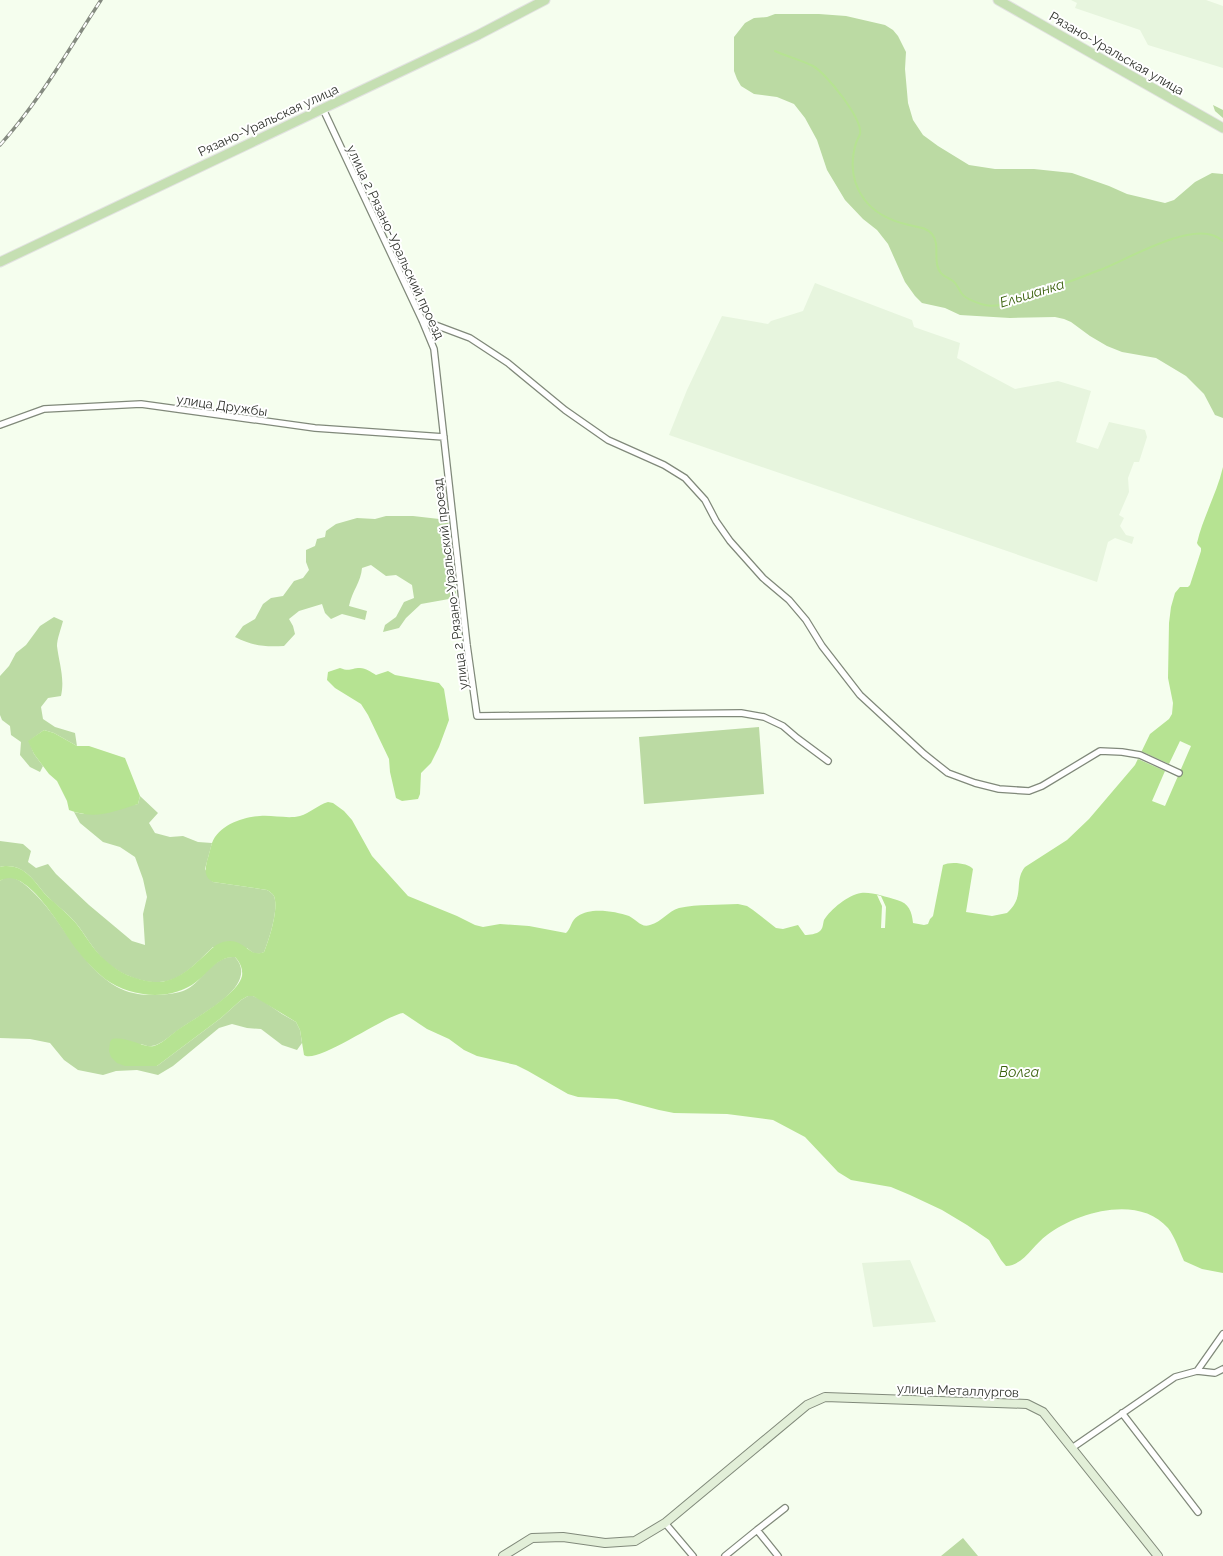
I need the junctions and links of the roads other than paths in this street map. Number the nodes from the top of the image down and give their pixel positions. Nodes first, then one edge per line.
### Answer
1 (545, 0) edge
2 (998, 0) edge
3 (323, 109) junction
4 (1223, 128) edge
5 (0, 262) edge
6 (422, 320) junction
7 (0, 425) edge
8 (444, 437) junction
9 (828, 760) dead end
10 (1179, 773) dead end
11 (1223, 1334) edge
12 (1223, 1369) edge
13 (1197, 1371) junction
14 (1122, 1413) junction
15 (1072, 1448) junction
16 (785, 1508) dead end
17 (1198, 1512) dead end
18 (665, 1523) junction
19 (757, 1530) junction
20 (503, 1556) edge
21 (693, 1556) edge
22 (725, 1556) edge
23 (778, 1556) edge
24 (1158, 1556) edge

1 - 3 main road, Рязано-Уральская улица
2 - 4 main road, Рязано-Уральская улица
3 - 5 main road, Рязано-Уральская улица
3 - 6 street, улица 2 Рязано-Уральский проезд
6 - 8 street, улица 2 Рязано-Уральский проезд
6 - 10 street
7 - 8 street, улица Дружбы
8 - 9 street, улица 2 Рязано-Уральский проезд
11 - 13 street
12 - 13 street
13 - 14 street
14 - 15 street
14 - 17 street
15 - 18 street, улица Металлургов
15 - 24 street, улица Металлургов
16 - 19 street
18 - 20 street, улица Металлургов
18 - 21 street
19 - 22 street
19 - 23 street

